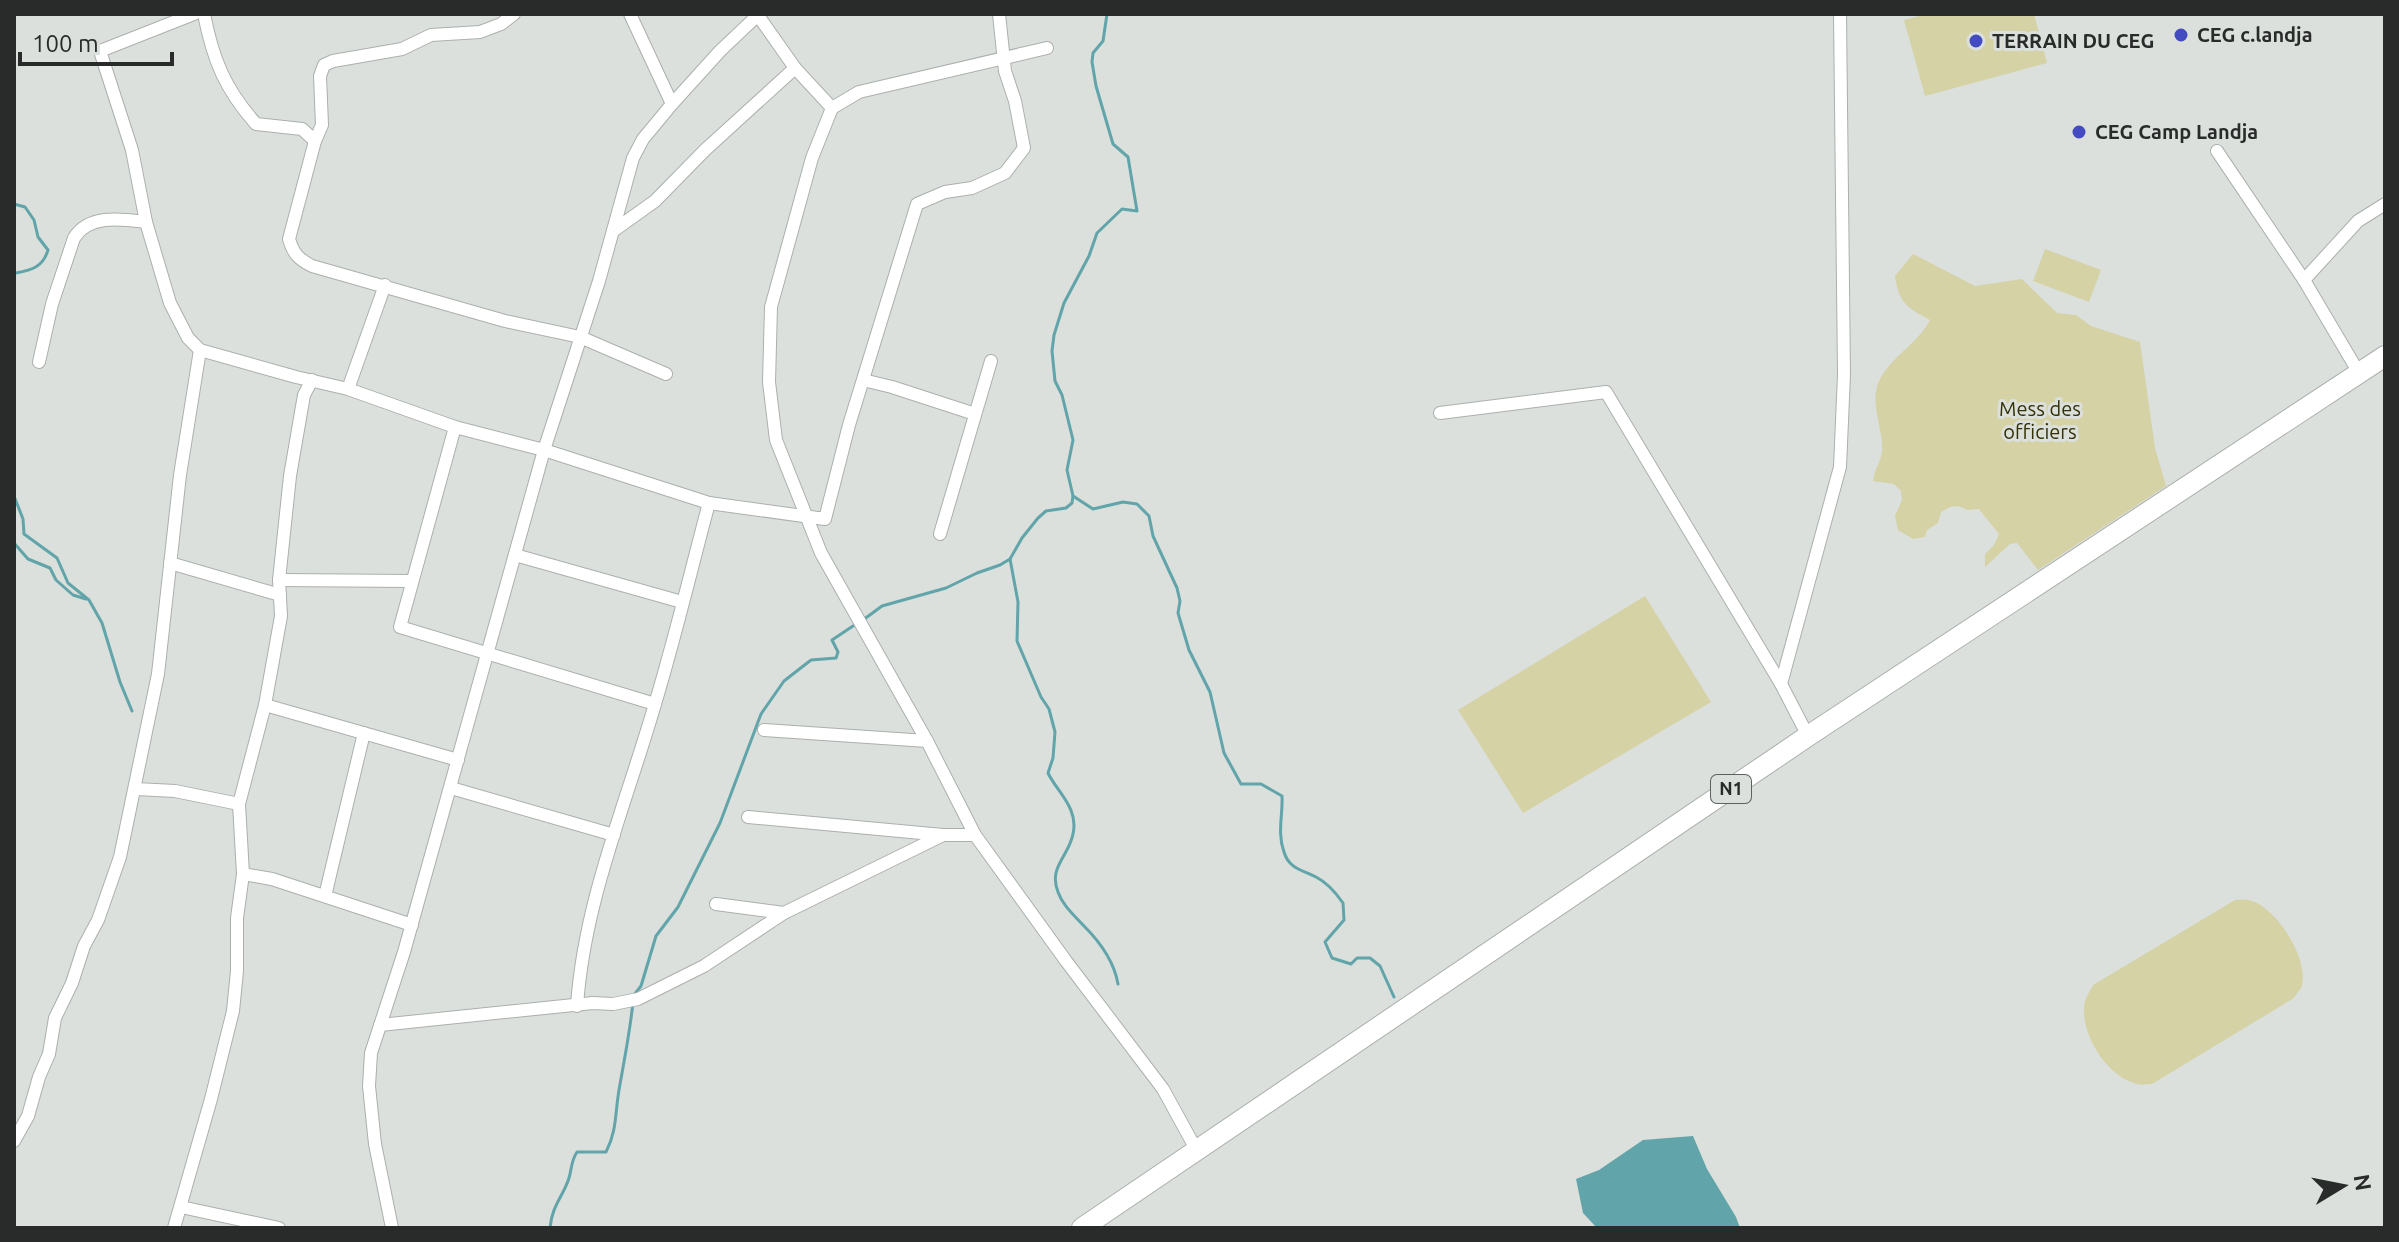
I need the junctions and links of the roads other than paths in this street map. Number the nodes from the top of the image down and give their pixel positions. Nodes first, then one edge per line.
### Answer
1 (194, 14) edge
2 (204, 14) edge
3 (514, 14) edge
4 (630, 14) edge
5 (999, 14) edge
6 (1840, 14) edge
7 (757, 15) edge
8 (1047, 48) dead end
9 (1002, 58) junction
10 (795, 68) junction
11 (672, 104) junction
12 (832, 108) junction
13 (315, 141) junction
14 (2217, 151) dead end
15 (2385, 204) edge
16 (146, 222) junction
17 (613, 231) junction
18 (2304, 280) junction
19 (385, 285) junction
20 (580, 337) junction
21 (200, 350) junction
22 (2385, 356) edge
23 (991, 361) dead end
24 (39, 362) dead end
25 (2359, 373) junction
26 (666, 374) dead end
27 (312, 380) junction
28 (863, 380) junction
29 (348, 389) junction
30 (1440, 413) dead end
31 (975, 414) junction
32 (455, 427) junction
33 (544, 450) junction
34 (709, 503) junction
35 (805, 517) junction
36 (940, 534) dead end
37 (515, 555) junction
38 (170, 563) junction
39 (279, 580) junction
40 (412, 581) junction
41 (280, 595) junction
42 (682, 602) junction
43 (488, 655) junction
44 (1781, 684) junction
45 (655, 704) junction
46 (265, 705) junction
47 (764, 730) dead end
48 (364, 733) junction
49 (1808, 736) junction
50 (927, 741) junction
51 (458, 760) junction
52 (451, 788) junction
53 (136, 789) junction
54 (239, 804) junction
55 (748, 817) dead end
56 (614, 835) junction
57 (943, 835) junction
58 (975, 835) junction
59 (243, 874) junction
60 (325, 896) junction
61 (716, 904) dead end
62 (784, 913) junction
63 (412, 925) junction
64 (577, 1006) junction
65 (380, 1025) junction
66 (14, 1141) edge
67 (1197, 1151) junction
68 (181, 1207) junction
69 (174, 1228) edge
70 (279, 1228) edge
71 (392, 1228) edge
72 (1082, 1228) edge

1 - 16 street
2 - 13 street
3 - 13 street
4 - 11 street
5 - 9 street
6 - 44 street
7 - 10 street
7 - 11 street
8 - 9 street
9 - 12 street
9 - 28 street
10 - 12 street
10 - 17 street
11 - 17 street
12 - 35 street
13 - 19 street
14 - 18 street
15 - 18 street
16 - 21 street
16 - 24 street
17 - 20 street
18 - 25 street
19 - 20 street
19 - 29 street
20 - 26 street
20 - 33 street
21 - 27 street
21 - 38 street
22 - 25 highway, N1
23 - 31 street
25 - 49 highway, N1
27 - 29 street
27 - 39 street
28 - 31 street
28 - 35 street
29 - 32 street
30 - 44 street
31 - 36 street
32 - 33 street
32 - 40 street
33 - 34 street
33 - 37 street
34 - 35 street
34 - 42 street
35 - 50 street
37 - 42 street
37 - 43 street
38 - 41 street
38 - 53 street
39 - 40 street
39 - 41 street
40 - 43 street
41 - 46 street
42 - 45 street
43 - 45 street
43 - 51 street
44 - 49 street
45 - 56 street
46 - 48 street
46 - 54 street
47 - 50 street
48 - 51 street
48 - 60 street
49 - 67 highway, N1
50 - 58 street
51 - 52 street
52 - 56 street
52 - 63 street
53 - 54 street
53 - 66 street
54 - 59 street
55 - 57 street
56 - 64 street
57 - 58 street
57 - 62 street
58 - 67 street
59 - 60 street
59 - 68 street
60 - 63 street
61 - 62 street
62 - 64 street
63 - 65 street
64 - 65 street
65 - 71 street
67 - 72 highway, N1
68 - 69 street
68 - 70 street

